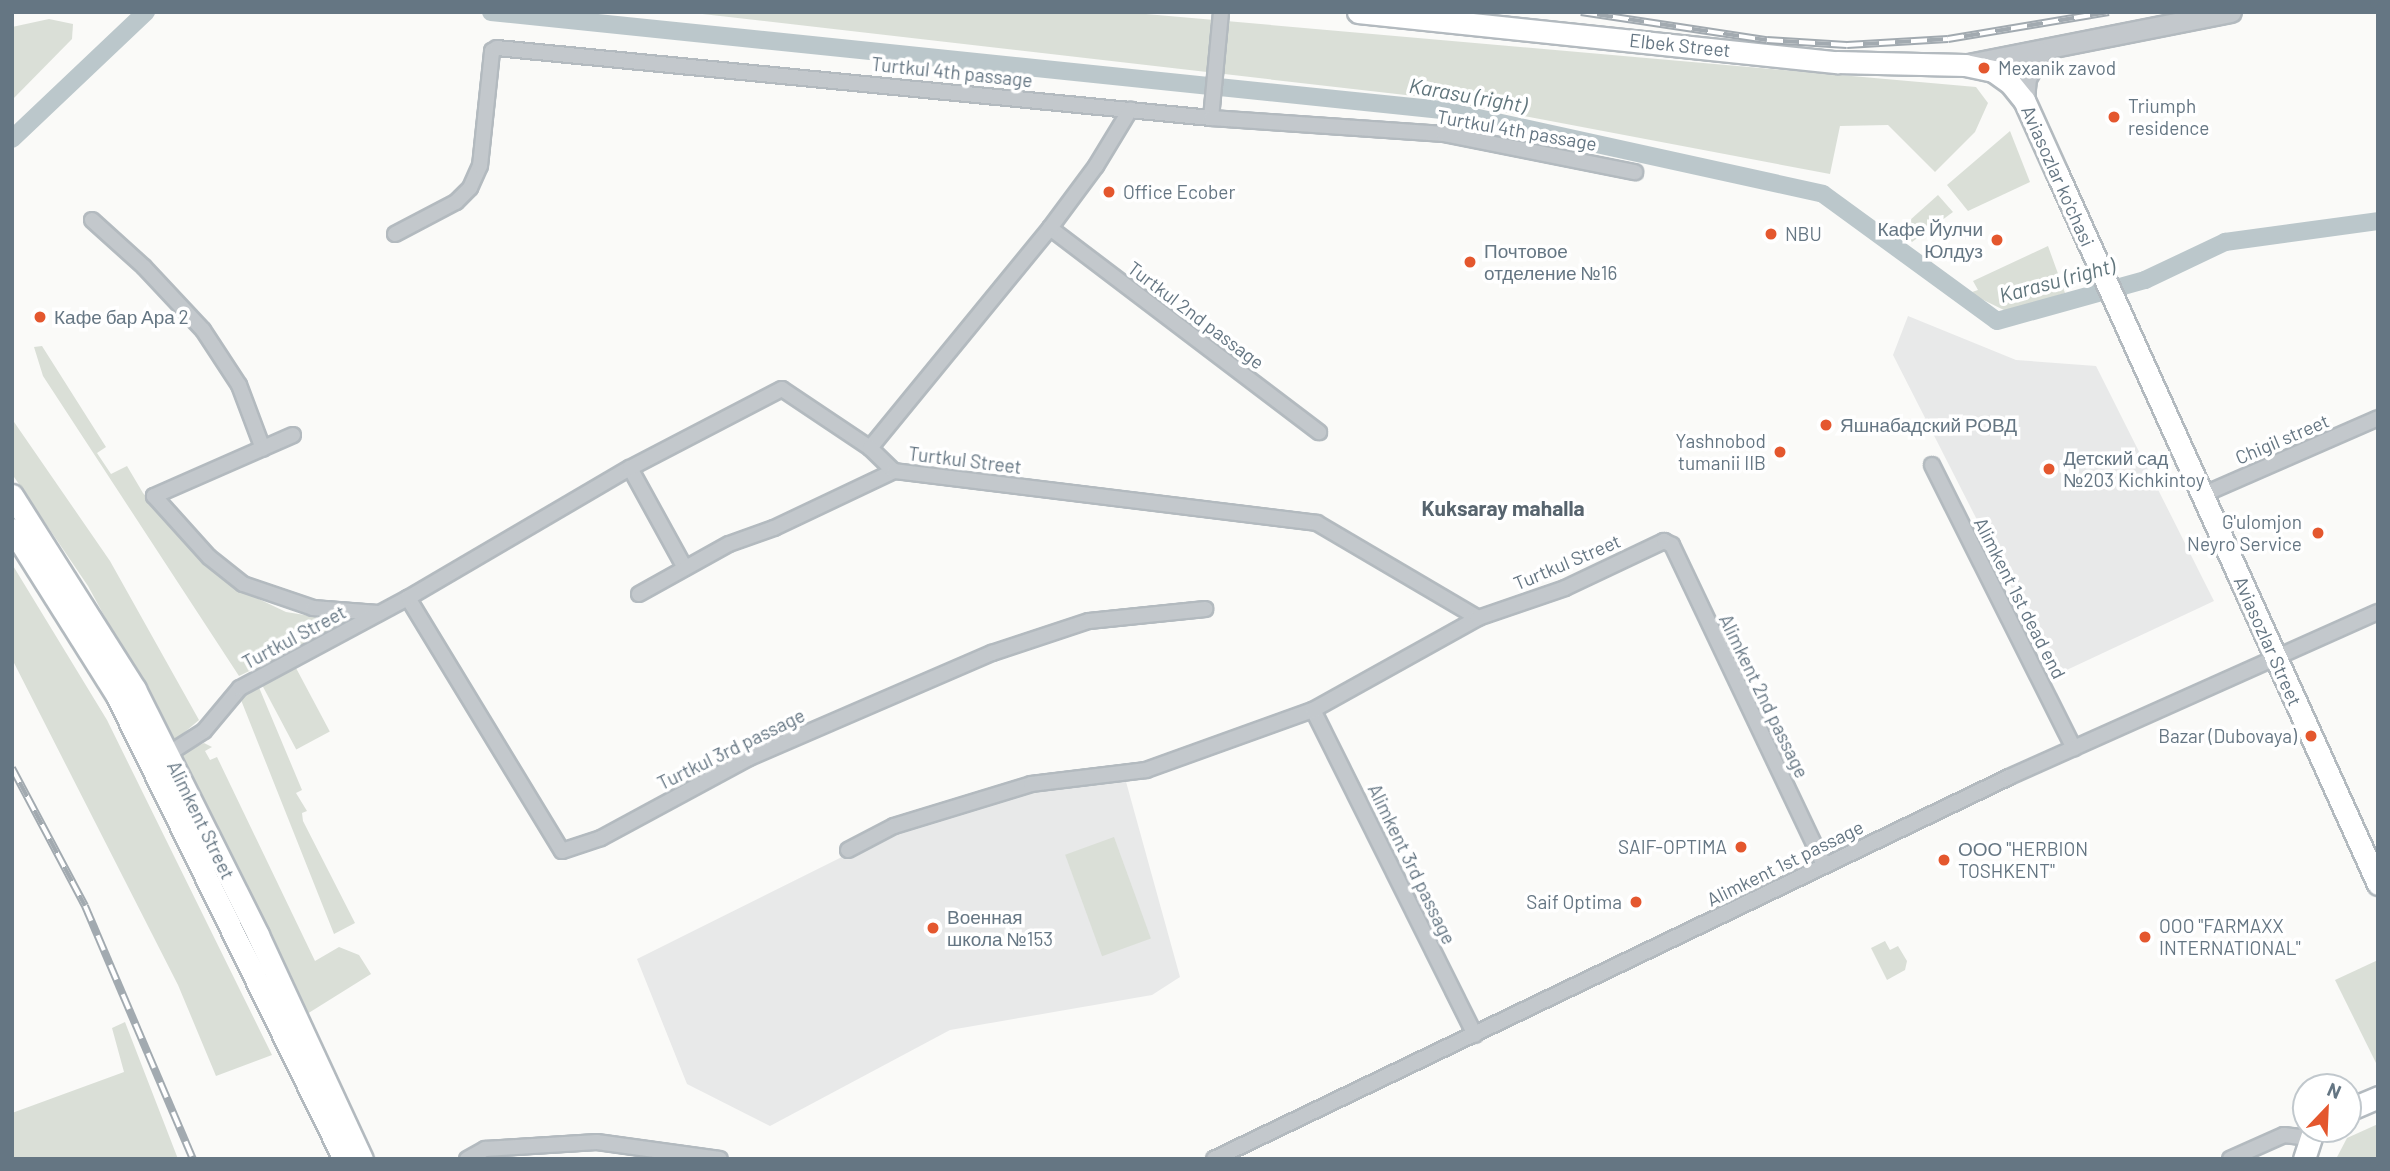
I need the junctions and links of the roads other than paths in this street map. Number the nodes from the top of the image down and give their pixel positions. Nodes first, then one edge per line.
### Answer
1 (1221, 12) edge
2 (1358, 12) edge
3 (2231, 12) edge
4 (2042, 52) junction
5 (1965, 65) junction
6 (2001, 76) joint
7 (2024, 100) junction
8 (1130, 110) junction
9 (1211, 118) junction
10 (1634, 172) dead end
11 (92, 220) dead end
12 (1050, 228) junction
13 (395, 234) dead end
14 (2124, 321) joint
15 (2378, 418) edge
16 (1318, 432) dead end
17 (293, 435) dead end
18 (870, 448) junction
19 (263, 449) junction
20 (1932, 464) dead end
21 (630, 468) junction
22 (894, 471) junction
23 (12, 495) edge
24 (2202, 495) junction
25 (12, 529) edge
26 (1669, 543) joint
27 (685, 568) junction
28 (639, 594) dead end
29 (408, 598) junction
30 (1205, 609) dead end
31 (2378, 612) edge
32 (379, 613) junction
33 (1478, 618) junction
34 (2275, 657) junction
35 (1313, 710) junction
36 (2074, 748) junction
37 (168, 754) junction
38 (848, 850) dead end
39 (1824, 866) junction
40 (2378, 884) edge
41 (1475, 1035) junction
42 (2292, 1137) edge
43 (344, 1159) edge
44 (362, 1159) edge
45 (467, 1159) edge
46 (720, 1159) edge
47 (1214, 1159) edge
48 (2230, 1159) edge

1 - 9 street
2 - 5 main road, Elbek Street
3 - 4 street
4 - 5 street
4 - 7 street
5 - 6 main road, Elbek Street
6 - 7 main road, Aviasozlar ko'chasi
7 - 14 main road, Aviasozlar ko'chasi
8 - 9 street, Turtkul 4th passage
8 - 12 street
8 - 13 street, Turtkul 4th passage
9 - 10 street, Turtkul 4th passage
11 - 19 street
12 - 16 street, Turtkul 2nd passage
12 - 18 street
14 - 24 main road, Aviasozlar Street
15 - 24 street, Chigil street
17 - 19 street
18 - 21 street, Turtkul Street
18 - 22 street, Turtkul Street
19 - 32 street, Turtkul Street
20 - 36 street, Alimkent 1st dead end
21 - 27 street
21 - 29 street, Turtkul Street
22 - 27 street
22 - 33 street, Turtkul Street
23 - 37 main road, Alimkent Street
24 - 34 main road, Aviasozlar Street
25 - 43 main road, Alimkent Street
26 - 33 street, Turtkul Street
26 - 39 street, Alimkent 2nd passage
27 - 28 street
29 - 30 street, Turtkul 3rd passage
29 - 32 street, Turtkul Street
31 - 34 street, Alimkent 1st passage
32 - 37 street, Turtkul Street
33 - 35 street, Turtkul Street
34 - 36 street, Alimkent 1st passage
34 - 40 main road, Aviasozlar Street
35 - 38 street, Turtkul Street
35 - 41 street, Alimkent 3rd passage
36 - 39 street, Alimkent 1st passage
37 - 44 main road, Alimkent Street
39 - 41 street, Alimkent 1st passage
41 - 47 street, Alimkent 1st passage
42 - 48 street
45 - 46 street

